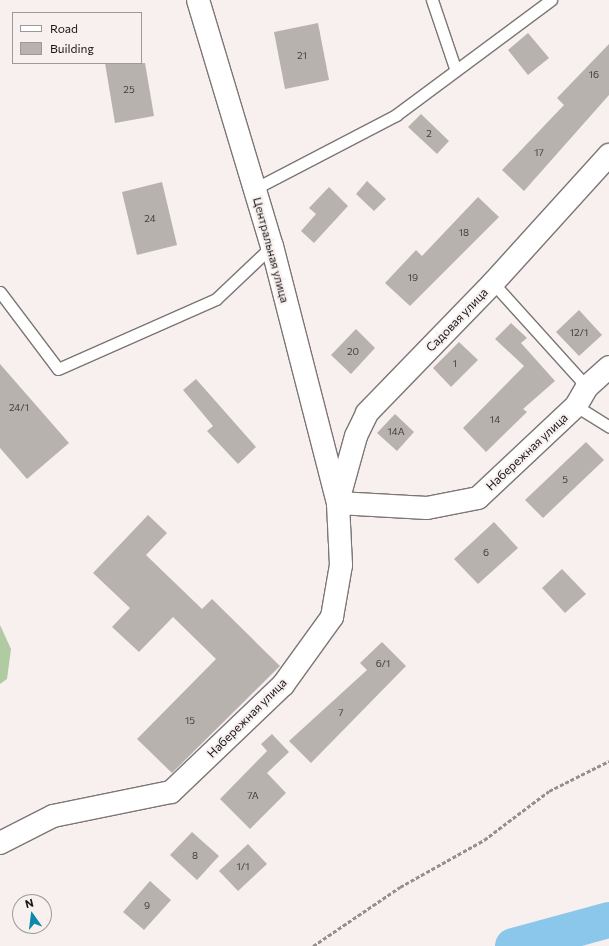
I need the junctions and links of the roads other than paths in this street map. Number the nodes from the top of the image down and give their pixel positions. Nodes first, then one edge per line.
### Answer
1 (198, 0) edge
2 (432, 0) edge
3 (551, 0) edge
4 (455, 68) junction
5 (609, 155) edge
6 (254, 189) junction
7 (272, 246) junction
8 (493, 283) junction
9 (0, 292) edge
10 (609, 367) edge
11 (587, 387) junction
12 (576, 406) junction
13 (609, 427) edge
14 (338, 503) junction
15 (0, 843) edge

1 - 6 street, Центральная улица
2 - 4 lane
3 - 4 lane
4 - 6 lane
5 - 8 street, Садовая улица
6 - 7 street, Центральная улица
7 - 9 lane
7 - 14 street, Центральная улица
8 - 11 lane
8 - 14 street, Садовая улица
10 - 11 street, Набережная улица
11 - 12 street, Набережная улица
12 - 13 lane
12 - 14 street, Набережная улица
14 - 15 street, Набережная улица

